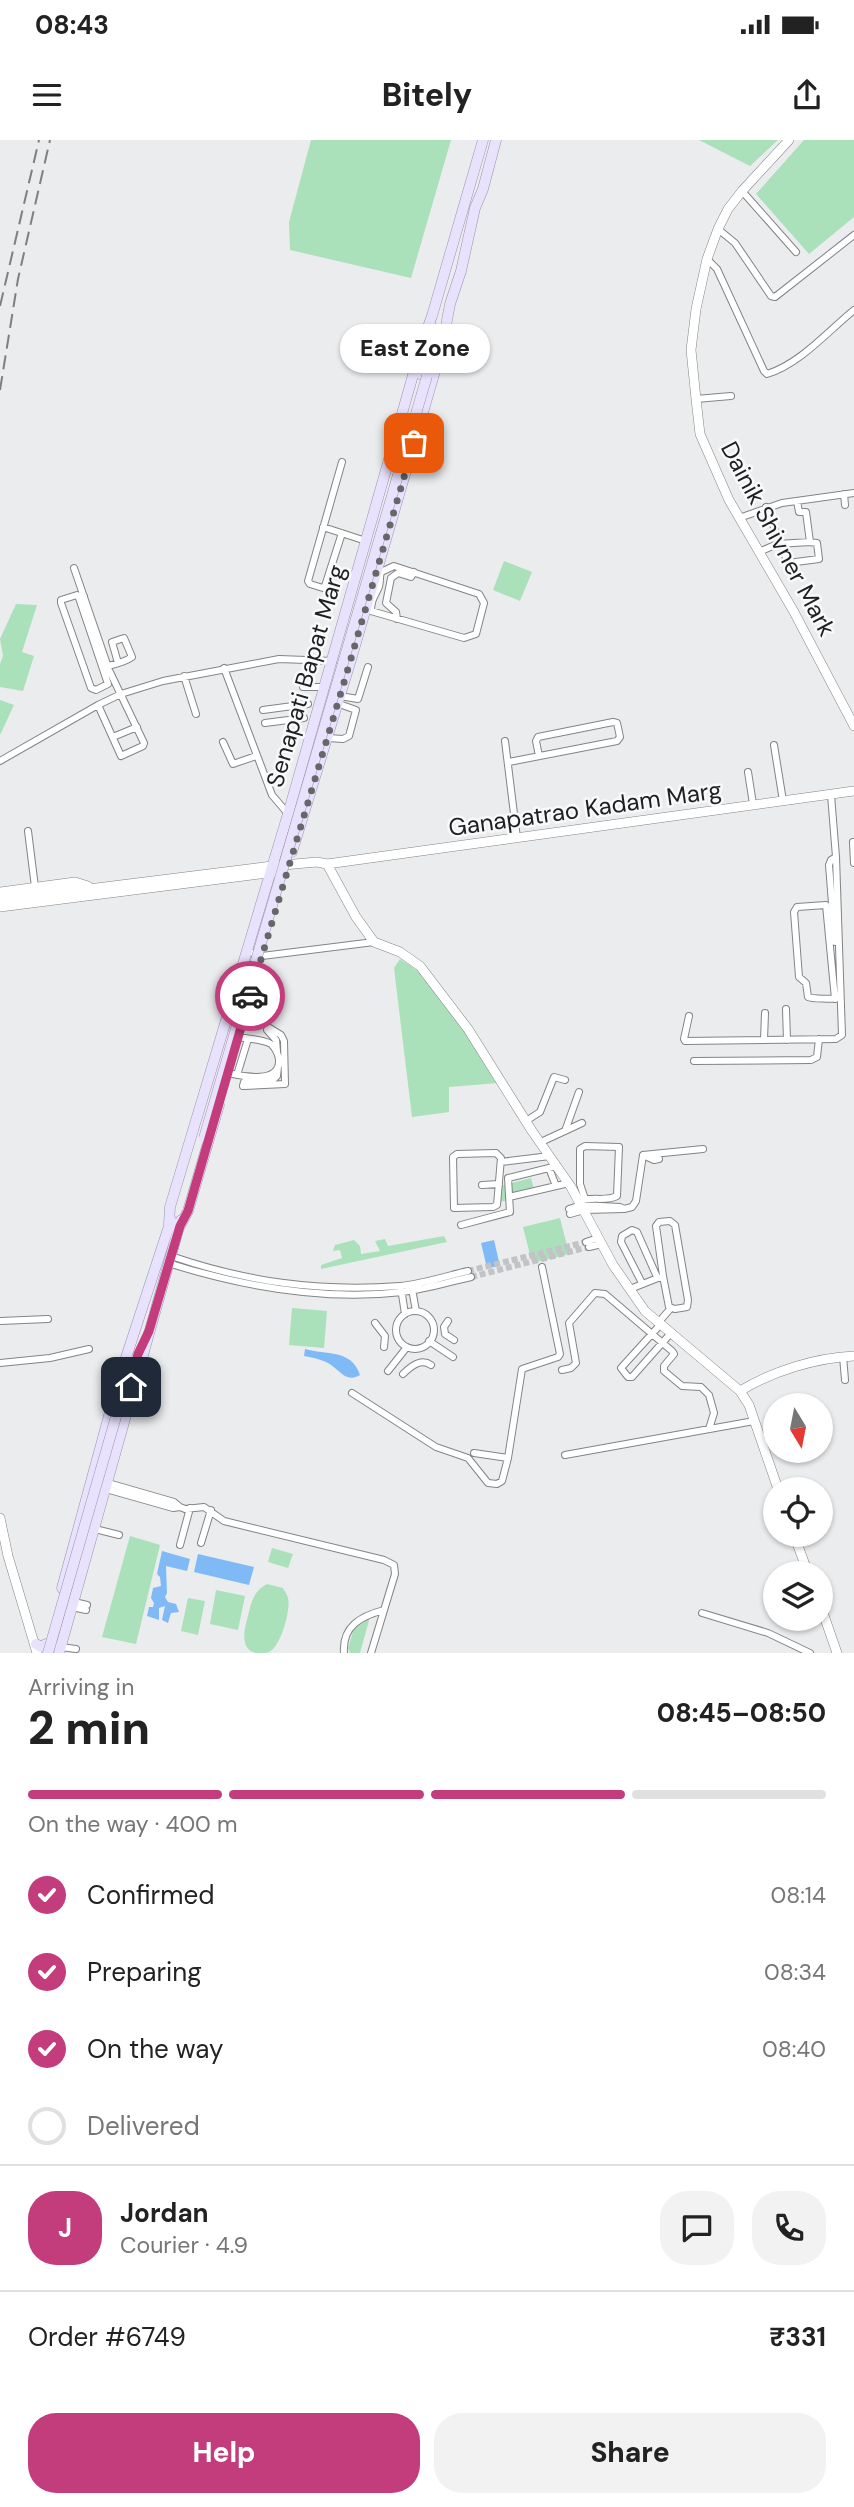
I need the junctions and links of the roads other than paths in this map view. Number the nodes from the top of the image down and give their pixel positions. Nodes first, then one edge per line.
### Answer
1 (483, 140) edge
2 (496, 140) edge
3 (789, 140) edge
4 (742, 191) junction
5 (718, 229) junction
6 (854, 235) edge
7 (796, 252) dead end
8 (707, 259) junction
9 (854, 310) edge
10 (432, 316) junction
11 (445, 323) junction
12 (424, 375) junction
13 (731, 396) dead end
14 (696, 399) junction
15 (342, 462) dead end
16 (854, 493) edge
17 (844, 494) junction
18 (797, 501) junction
19 (845, 505) dead end
20 (766, 507) junction
21 (739, 518) junction
22 (323, 527) junction
23 (342, 533) junction
24 (366, 539) junction
25 (810, 542) junction
26 (384, 543) junction
27 (782, 544) junction
28 (759, 552) junction
29 (74, 568) dead end
30 (414, 572) junction
31 (354, 584) junction
32 (375, 586) junction
33 (82, 597) junction
34 (397, 618) junction
35 (332, 661) junction
36 (118, 663) dead end
37 (350, 663) junction
38 (368, 667) dead end
39 (224, 668) junction
40 (107, 669) junction
41 (182, 676) junction
42 (303, 687) dead end
43 (325, 687) junction
44 (121, 694) junction
45 (341, 702) junction
46 (308, 704) dead end
47 (98, 705) junction
48 (263, 710) dead end
49 (196, 714) dead end
50 (304, 718) dead end
51 (265, 723) dead end
52 (854, 726) edge
53 (137, 727) junction
54 (113, 737) junction
55 (328, 738) junction
56 (505, 741) dead end
57 (223, 742) dead end
58 (774, 745) dead end
59 (256, 756) junction
60 (539, 756) junction
61 (0, 761) edge
62 (509, 762) junction
63 (748, 772) dead end
64 (854, 791) edge
65 (831, 795) junction
66 (783, 801) junction
67 (753, 804) junction
68 (288, 814) junction
69 (303, 819) junction
70 (28, 831) dead end
71 (517, 838) junction
72 (853, 842) edge
73 (836, 857) junction
74 (854, 863) edge
75 (325, 864) junction
76 (287, 868) junction
77 (270, 870) junction
78 (34, 887) junction
79 (0, 892) edge
80 (90, 892) junction
81 (0, 900) edge
82 (0, 907) edge
83 (0, 912) edge
84 (374, 942) junction
85 (247, 951) junction
86 (262, 956) junction
87 (835, 999) junction
88 (786, 1009) dead end
89 (765, 1013) dead end
90 (689, 1016) dead end
91 (243, 1038) junction
92 (819, 1039) junction
93 (764, 1040) junction
94 (787, 1040) junction
95 (277, 1051) junction
96 (694, 1061) dead end
97 (278, 1067) junction
98 (233, 1074) junction
99 (565, 1080) dead end
100 (579, 1092) dead end
101 (538, 1114) junction
102 (526, 1121) junction
103 (543, 1122) dead end
104 (582, 1123) dead end
105 (565, 1130) junction
106 (541, 1142) junction
107 (703, 1149) dead end
108 (643, 1155) junction
109 (550, 1156) junction
110 (659, 1159) dead end
111 (501, 1162) junction
112 (553, 1167) junction
113 (499, 1184) junction
114 (573, 1184) junction
115 (482, 1185) dead end
116 (556, 1186) junction
117 (509, 1197) junction
118 (582, 1204) junction
119 (569, 1212) dead end
120 (175, 1225) junction
121 (461, 1225) dead end
122 (600, 1241) junction
123 (587, 1245) tunnel mouth
124 (169, 1259) junction
125 (542, 1267) dead end
126 (470, 1274) tunnel mouth
127 (660, 1277) junction
128 (642, 1283) junction
129 (412, 1287) junction
130 (401, 1289) junction
131 (630, 1289) junction
132 (671, 1308) junction
133 (416, 1311) junction
134 (405, 1314) junction
135 (48, 1319) dead end
136 (0, 1321) edge
137 (448, 1321) dead end
138 (375, 1323) dead end
139 (659, 1324) junction
140 (444, 1330) junction
141 (149, 1331) junction
142 (433, 1331) junction
143 (671, 1333) junction
144 (397, 1334) junction
145 (653, 1334) junction
146 (385, 1336) junction
147 (454, 1340) dead end
148 (429, 1342) junction
149 (663, 1343) junction
150 (407, 1347) junction
151 (384, 1348) dead end
152 (415, 1348) junction
153 (89, 1349) dead end
154 (134, 1350) junction
155 (843, 1356) junction
156 (854, 1356) edge
157 (453, 1357) dead end
158 (0, 1363) edge
159 (417, 1364) junction
160 (431, 1365) dead end
161 (562, 1370) dead end
162 (387, 1371) dead end
163 (404, 1374) dead end
164 (845, 1380) dead end
165 (740, 1391) junction
166 (352, 1393) dead end
167 (754, 1421) junction
168 (709, 1429) junction
169 (474, 1453) dead end
170 (565, 1455) dead end
171 (508, 1458) junction
172 (774, 1477) edge
173 (107, 1486) junction
174 (190, 1508) junction
175 (211, 1510) junction
176 (0, 1518) edge
177 (95, 1530) junction
178 (119, 1535) dead end
179 (201, 1543) dead end
180 (180, 1545) dead end
181 (73, 1604) junction
182 (86, 1608) dead end
183 (384, 1610) junction
184 (702, 1613) dead end
185 (830, 1631) edge
186 (42, 1649) edge
187 (76, 1649) dead end
188 (58, 1651) edge
189 (344, 1653) edge
190 (371, 1653) edge
191 (810, 1653) edge
192 (838, 1653) edge

1 - 10 main road, Senapati Bapat Marg
2 - 11 main road, Senapati Bapat Marg
3 - 4 main road, Dainik Shivner Mark
4 - 5 main road, Dainik Shivner Mark
4 - 7 street
5 - 6 street
5 - 8 main road, Dainik Shivner Mark
8 - 9 street
8 - 14 main road, Dainik Shivner Mark
10 - 12 main road
10 - 24 main road, Senapati Bapat Marg
11 - 12 main road
11 - 26 main road, Senapati Bapat Marg
12 - 120 main road, bridge
13 - 14 street
14 - 21 main road, Dainik Shivner Mark
15 - 22 street
16 - 17 street
17 - 18 street
17 - 19 street
18 - 20 street
18 - 25 street
20 - 21 street
20 - 27 street
21 - 28 main road, Dainik Shivner Mark
22 - 23 street
22 - 23 street
23 - 24 street
24 - 26 main road
24 - 31 main road, Senapati Bapat Marg
25 - 27 street
25 - 27 street
26 - 32 main road, Senapati Bapat Marg
27 - 28 street
28 - 52 main road, Dainik Shivner Mark
29 - 33 street
30 - 32 street
30 - 34 street
30 - 34 street
31 - 32 street
31 - 35 main road, Senapati Bapat Marg
32 - 34 street
32 - 37 main road, Senapati Bapat Marg
33 - 40 street
33 - 40 street
35 - 37 street
35 - 39 street
35 - 43 main road, Senapati Bapat Marg
36 - 40 street
37 - 45 main road, Senapati Bapat Marg
38 - 45 street
39 - 41 street
39 - 59 street
40 - 44 street
41 - 44 street
41 - 49 street
42 - 43 street
43 - 68 main road, Senapati Bapat Marg
44 - 47 street
44 - 53 street
45 - 55 main road, Senapati Bapat Marg
45 - 55 street
46 - 48 street
47 - 54 street
47 - 61 street
50 - 51 street
53 - 54 street
53 - 54 street
55 - 69 main road, Senapati Bapat Marg
56 - 62 street
57 - 59 street
58 - 66 street
59 - 68 street
60 - 60 street
60 - 62 street
62 - 71 street
63 - 67 street
64 - 65 main road, Ganapatrao Kadam Marg
65 - 66 main road, Ganapatrao Kadam Marg
65 - 73 street
66 - 67 main road, Ganapatrao Kadam Marg
67 - 71 main road, Ganapatrao Kadam Marg
68 - 69 street
68 - 77 main road, Senapati Bapat Marg
69 - 76 main road, Senapati Bapat Marg
70 - 78 street
71 - 75 main road, Ganapatrao Kadam Marg
72 - 74 street
73 - 87 street
73 - 92 street
75 - 76 main road, Ganapatrao Kadam Marg
75 - 84 main road
76 - 77 main road, Ganapatrao Kadam Marg
76 - 86 main road, Senapati Bapat Marg
77 - 80 main road, Ganapatrao Kadam Marg
77 - 85 main road, Senapati Bapat Marg
78 - 79 main road
78 - 80 main road
80 - 81 main road
80 - 82 main road
80 - 83 main road
84 - 86 street
84 - 102 main road
85 - 86 street
85 - 120 main road, Senapati Bapat Marg
86 - 91 main road, Senapati Bapat Marg
87 - 87 street
88 - 94 street
89 - 93 street
90 - 93 street
91 - 95 street
91 - 98 main road, Senapati Bapat Marg
92 - 94 street
92 - 96 street
93 - 94 street
95 - 97 street
95 - 97 street
97 - 98 street
98 - 120 main road, Senapati Bapat Marg
99 - 101 street
100 - 105 street
101 - 102 street
101 - 103 street
102 - 106 main road
104 - 105 street
105 - 106 street
106 - 109 main road
107 - 108 street
108 - 110 street
108 - 118 street
109 - 111 street
109 - 112 main road
111 - 113 street
111 - 113 street
112 - 114 main road
112 - 116 street
112 - 117 street
113 - 115 street
114 - 116 street
114 - 118 main road
114 - 118 street
116 - 117 street
117 - 121 street
118 - 119 street
118 - 122 main road
120 - 124 main road
120 - 154 main road
122 - 123 street
122 - 131 main road
124 - 130 street
124 - 141 main road
125 - 171 street
126 - 129 street
127 - 128 street
127 - 128 street
127 - 132 street
127 - 132 street
128 - 131 street
129 - 130 street
129 - 133 street
130 - 134 street
131 - 139 main road
132 - 139 street
133 - 134 street
133 - 142 street
134 - 144 street
135 - 136 street
137 - 140 street
138 - 146 street
139 - 143 main road
139 - 145 street
140 - 142 street
140 - 147 street
141 - 154 main road
141 - 173 main road
142 - 148 street
143 - 149 street
143 - 165 main road
144 - 146 street
144 - 150 street
145 - 149 street
145 - 149 street
145 - 161 street
146 - 151 street
148 - 152 street
148 - 157 street
149 - 168 street
150 - 152 street
150 - 162 street
152 - 159 street
153 - 158 street
154 - 186 main road, bridge
154 - 188 main road
155 - 156 main road
155 - 164 street
155 - 165 main road
159 - 160 street
159 - 163 street
165 - 167 main road
166 - 171 street
167 - 168 street
167 - 172 main road
168 - 170 street
169 - 171 street
173 - 174 street
173 - 177 main road
174 - 175 street
174 - 180 street
175 - 179 street
175 - 183 street
176 - 186 main road
177 - 178 street
177 - 181 main road
181 - 182 street
181 - 188 main road
183 - 189 street
183 - 190 street
184 - 191 street
185 - 192 main road
186 - 188 main road
187 - 188 street

